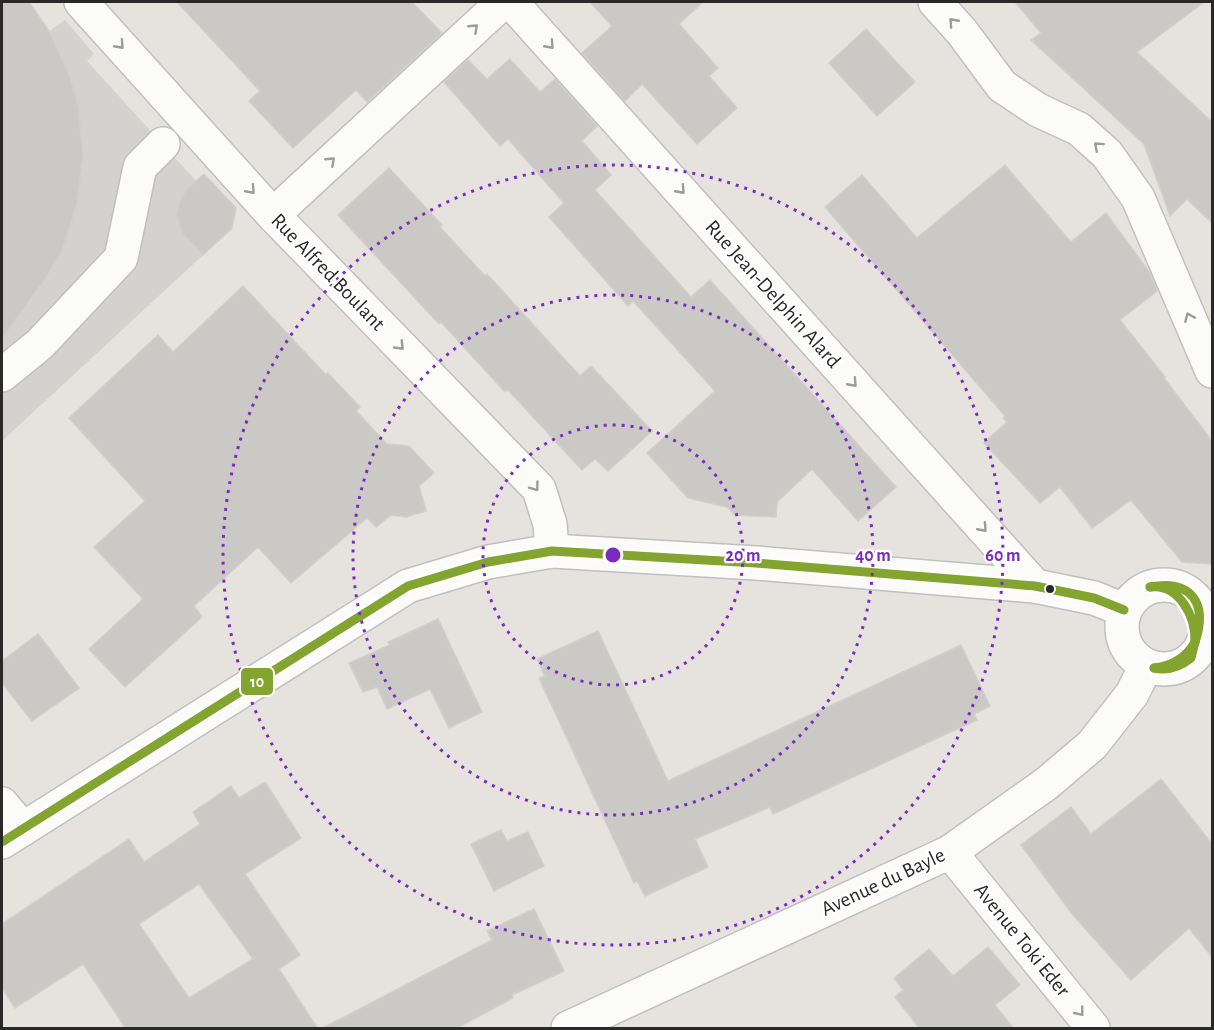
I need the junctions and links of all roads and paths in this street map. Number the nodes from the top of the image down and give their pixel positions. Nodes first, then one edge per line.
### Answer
1 (81, 2) edge
2 (503, 2) edge
3 (512, 2) edge
4 (935, 2) edge
5 (163, 144) dead end
6 (273, 215) junction
7 (1212, 371) edge
8 (2, 375) edge
9 (552, 551) junction
10 (1035, 586) junction
11 (1124, 610) junction
12 (1208, 610) edge
13 (1146, 666) junction
14 (2, 804) edge
15 (12, 835) edge
16 (950, 852) junction
17 (590, 1024) edge
18 (1093, 1029) edge

1 -> 6 street, Rue Alfred Boulant
6 -> 2 street
3 -> 10 street, Rue Jean-Delphin Alard
7 -> 4 street
5 - 8 street
6 -> 9 street, Rue Alfred Boulant
9 - 10 street
9 - 15 street
10 - 11 street
11 - 12 street
11 - 13 street
12 - 13 street
13 - 16 street, Avenue du Bayle
14 - 15 street
16 - 17 street, Avenue du Bayle
16 -> 18 street, Avenue Toki Eder

